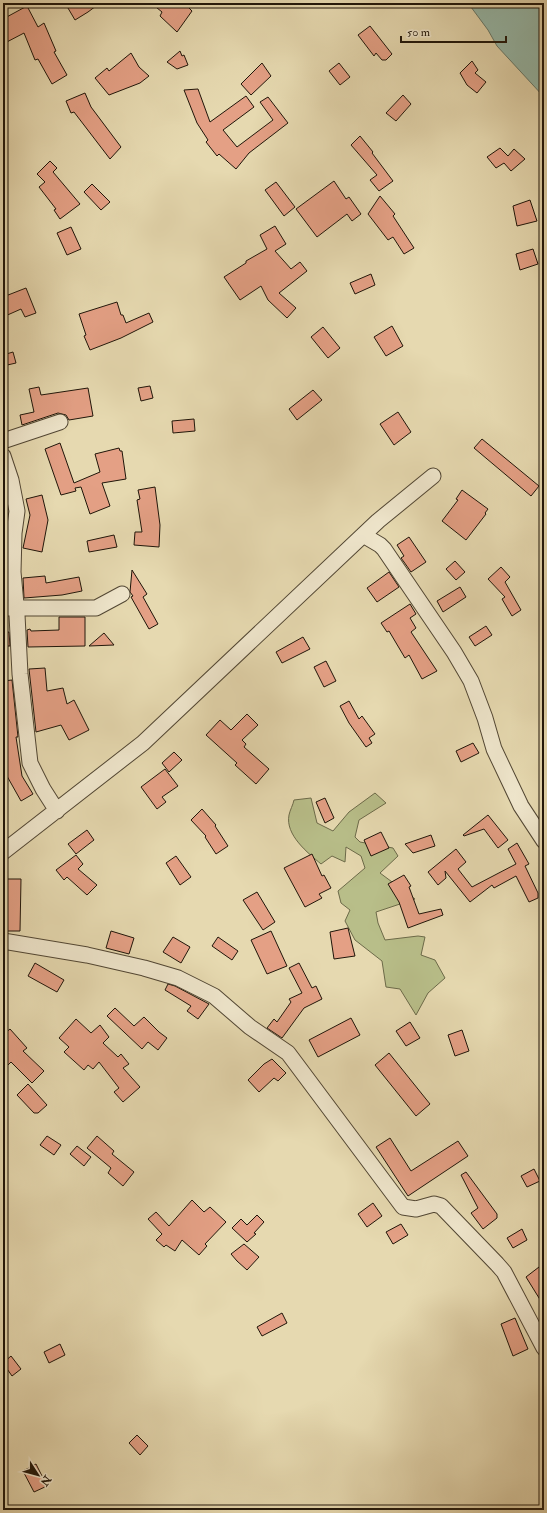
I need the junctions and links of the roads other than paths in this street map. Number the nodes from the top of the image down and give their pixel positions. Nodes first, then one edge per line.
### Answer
1 (60, 422) dead end
2 (3, 441) edge
3 (3, 456) edge
4 (433, 476) dead end
5 (363, 535) junction
6 (122, 594) dead end
7 (10, 608) edge
8 (57, 811) junction
9 (544, 842) edge
10 (3, 852) edge
11 (3, 941) edge
12 (544, 1348) edge

1 - 2 street
3 - 7 street
4 - 5 street
5 - 8 street
5 - 9 street
6 - 7 street
7 - 8 street
8 - 10 street
11 - 12 street

